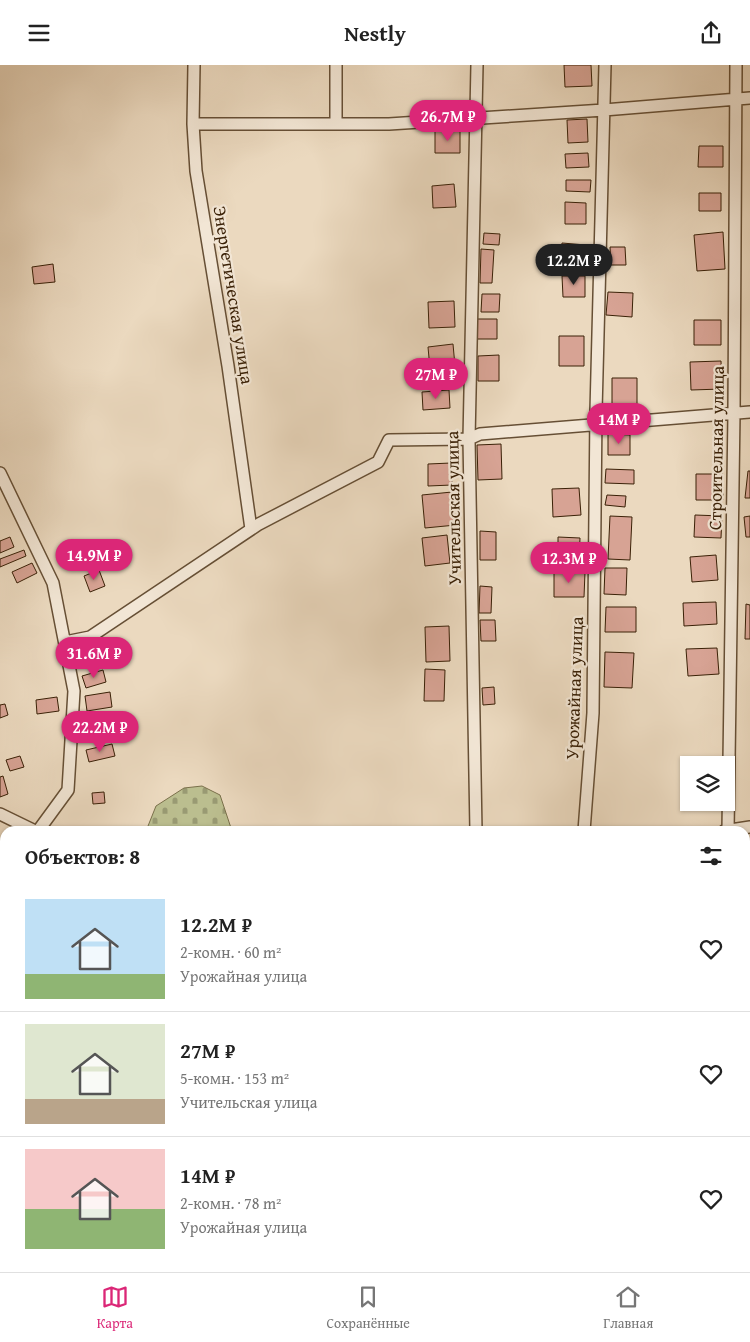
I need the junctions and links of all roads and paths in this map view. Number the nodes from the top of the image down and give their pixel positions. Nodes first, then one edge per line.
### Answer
1 (194, 65) edge
2 (336, 65) edge
3 (477, 65) edge
4 (604, 65) edge
5 (736, 65) edge
6 (750, 97) edge
7 (735, 99) junction
8 (604, 109) junction
9 (476, 118) junction
10 (192, 124) junction
11 (336, 124) junction
12 (734, 413) junction
13 (750, 413) edge
14 (596, 425) junction
15 (469, 439) junction
16 (0, 473) edge
17 (251, 529) junction
18 (65, 642) junction
19 (0, 813) edge
20 (26, 826) edge
21 (40, 826) edge
22 (476, 826) edge
23 (584, 826) edge
24 (726, 826) edge

1 - 10 street, Энергетическая улица
2 - 11 street
3 - 9 street, Учительская улица
4 - 8 street, Урожайная улица
5 - 7 street, Строительная улица
6 - 7 street
7 - 8 street
7 - 12 street, Строительная улица
8 - 9 street
8 - 14 street, Урожайная улица
9 - 11 street
9 - 15 street, Учительская улица
10 - 11 street
10 - 17 street, Энергетическая улица
12 - 13 street
12 - 14 street
12 - 24 street, Строительная улица
14 - 15 street
14 - 23 street, Урожайная улица
15 - 17 street
15 - 22 street, Учительская улица
16 - 18 street
17 - 18 street
18 - 21 street
19 - 20 street

